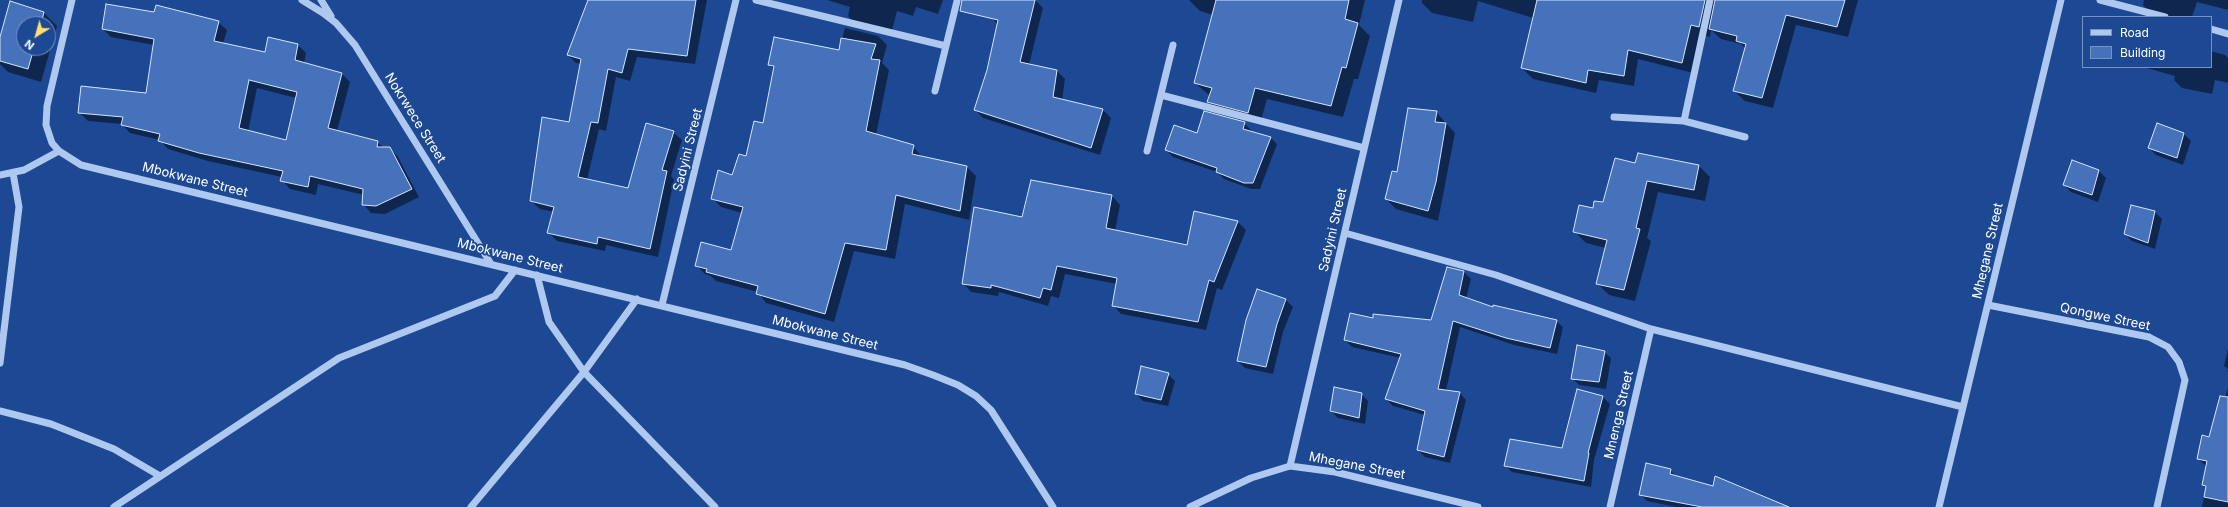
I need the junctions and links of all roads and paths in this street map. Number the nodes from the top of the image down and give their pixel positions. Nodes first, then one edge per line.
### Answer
1 (72, 0) edge
2 (302, 0) edge
3 (321, 0) edge
4 (736, 0) edge
5 (756, 0) edge
6 (1399, 0) edge
7 (1710, 0) edge
8 (2061, 0) edge
9 (2100, 0) edge
10 (957, 1) edge
11 (2161, 16) edge
12 (336, 23) junction
13 (2212, 29) edge
14 (2228, 34) edge
15 (1173, 45) dead end
16 (946, 46) junction
17 (935, 91) dead end
18 (1161, 95) junction
19 (1614, 117) dead end
20 (1684, 121) junction
21 (1745, 137) dead end
22 (1364, 148) junction
23 (59, 151) junction
24 (1147, 151) dead end
25 (13, 173) junction
26 (0, 175) edge
27 (1344, 233) junction
28 (491, 264) junction
29 (515, 270) junction
30 (537, 275) junction
31 (637, 299) junction
32 (662, 305) junction
33 (1988, 305) junction
34 (1651, 329) junction
35 (0, 363) edge
36 (584, 372) junction
37 (1963, 407) junction
38 (0, 411) edge
39 (1290, 466) junction
40 (160, 476) junction
41 (114, 507) edge
42 (471, 507) edge
43 (715, 507) edge
44 (1053, 507) edge
45 (1190, 507) edge
46 (1478, 507) edge
47 (1610, 507) edge
48 (1939, 507) edge
49 (2157, 507) edge

1 - 23 street, Mbokwane Street
2 - 12 street, Nokrwece Street
3 - 12 street
4 - 32 street, Sadyini Street
5 - 16 street
6 - 22 street, Sadyini Street
7 - 20 street
8 - 33 street, Mhegane Street
9 - 11 street
10 - 16 street
12 - 28 street, Nokrwece Street
13 - 14 street
15 - 18 street
16 - 17 street
18 - 22 street
18 - 24 street
19 - 20 street
20 - 21 street
22 - 27 street, Sadyini Street
23 - 25 street
23 - 28 street, Mbokwane Street
25 - 26 street
25 - 35 street
27 - 34 street
27 - 39 street, Sadyini Street
28 - 29 street, Mbokwane Street
29 - 30 street, Mbokwane Street
29 - 40 street
30 - 31 street, Mbokwane Street
30 - 36 street
31 - 32 street, Mbokwane Street
31 - 36 street
32 - 44 street, Mbokwane Street
33 - 37 street, Mhegane Street
33 - 49 street, Qongwe Street
34 - 37 street
34 - 47 street, Mnenga Street
36 - 42 street
36 - 43 street
37 - 48 street, Mhegane Street
38 - 40 street
39 - 45 street, Mhegane Street
39 - 46 street, Mhegane Street
40 - 41 street

